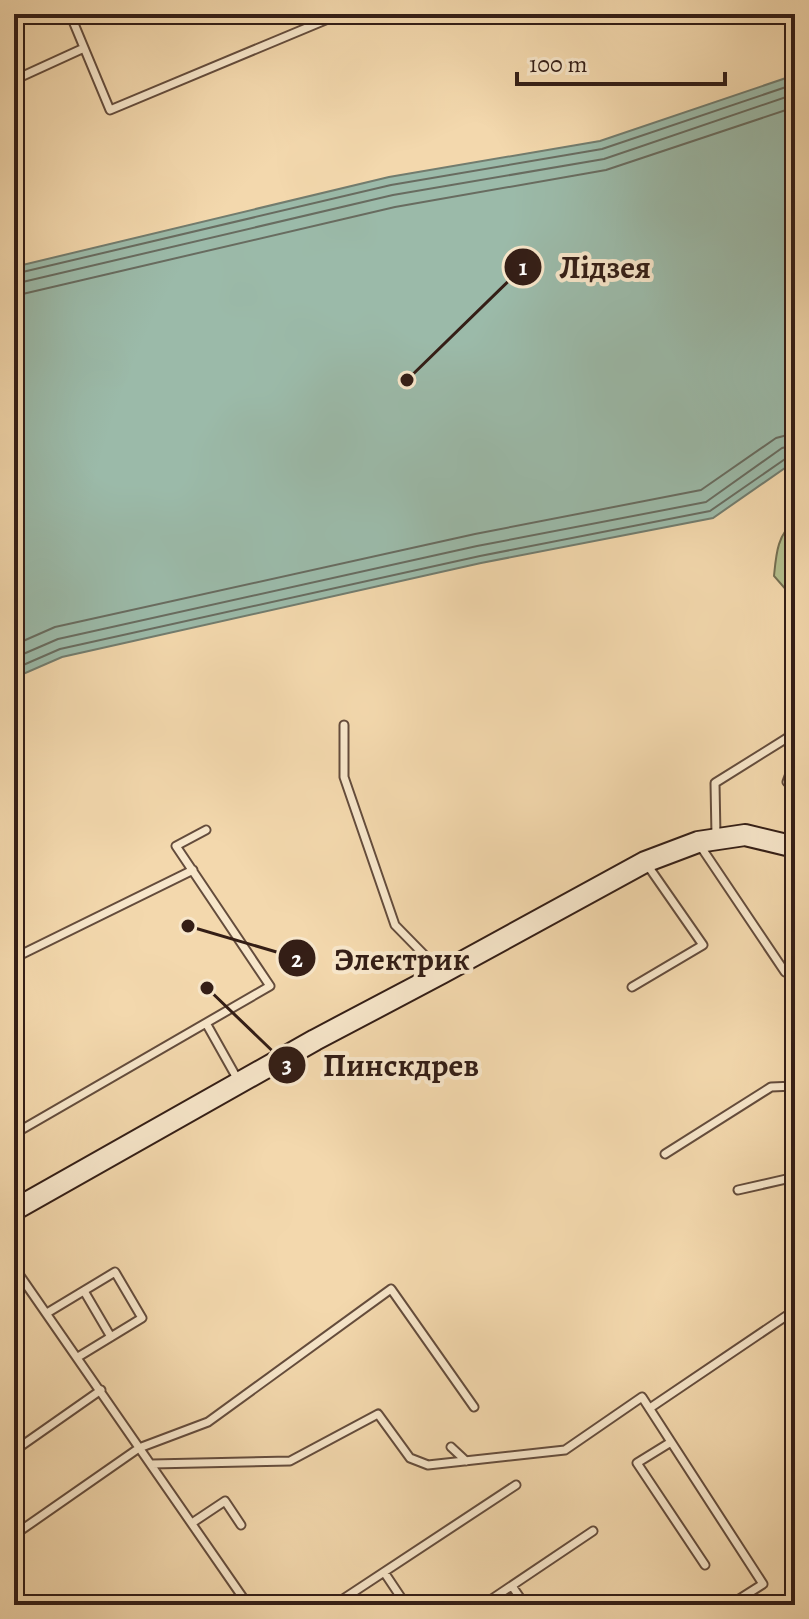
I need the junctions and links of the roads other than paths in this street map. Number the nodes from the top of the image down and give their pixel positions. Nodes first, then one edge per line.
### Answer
1 (70, 14) edge
2 (340, 14) edge
3 (84, 48) junction
4 (14, 80) edge
5 (344, 725) dead end
6 (795, 733) edge
7 (795, 760) edge
8 (795, 785) edge
9 (206, 830) dead end
10 (707, 840) junction
11 (795, 847) edge
12 (645, 862) junction
13 (193, 870) junction
14 (14, 958) edge
15 (785, 972) dead end
16 (442, 973) junction
17 (632, 987) dead end
18 (206, 1023) junction
19 (239, 1082) junction
20 (795, 1086) edge
21 (14, 1134) edge
22 (665, 1154) dead end
23 (795, 1177) edge
24 (738, 1190) dead end
25 (14, 1210) edge
26 (14, 1267) edge
27 (84, 1291) junction
28 (795, 1310) edge
29 (47, 1313) junction
30 (111, 1337) junction
31 (78, 1357) junction
32 (101, 1390) junction
33 (474, 1407) dead end
34 (650, 1408) junction
35 (671, 1442) junction
36 (451, 1447) dead end
37 (139, 1448) junction
38 (14, 1451) edge
39 (466, 1461) junction
40 (152, 1464) junction
41 (516, 1485) dead end
42 (192, 1523) junction
43 (241, 1525) dead end
44 (593, 1531) dead end
45 (17, 1533) dead end
46 (705, 1565) dead end
47 (384, 1572) junction
48 (512, 1586) junction
49 (248, 1605) edge
50 (334, 1605) edge
51 (406, 1605) edge
52 (483, 1605) edge
53 (525, 1605) edge
54 (730, 1605) edge

1 - 3 lane
2 - 3 lane
3 - 4 lane
5 - 16 lane
6 - 10 lane
7 - 8 lane
9 - 13 lane
10 - 11 street
10 - 12 street
10 - 15 lane
12 - 16 street
12 - 17 lane
13 - 14 lane
13 - 18 lane
16 - 19 street
18 - 19 lane
18 - 21 lane
19 - 25 street
20 - 22 lane
23 - 24 lane
26 - 29 lane
27 - 29 lane
27 - 30 lane
27 - 30 lane
28 - 34 lane
29 - 31 lane
30 - 31 lane
31 - 32 lane
32 - 37 lane
32 - 38 lane
33 - 37 lane
34 - 35 lane
34 - 39 lane
35 - 46 lane
35 - 54 lane
36 - 39 lane
37 - 40 lane
37 - 45 lane
39 - 40 lane
40 - 42 lane
41 - 47 lane
42 - 43 lane
42 - 49 lane
44 - 48 lane
47 - 50 lane
47 - 51 lane
48 - 52 lane
48 - 53 lane

